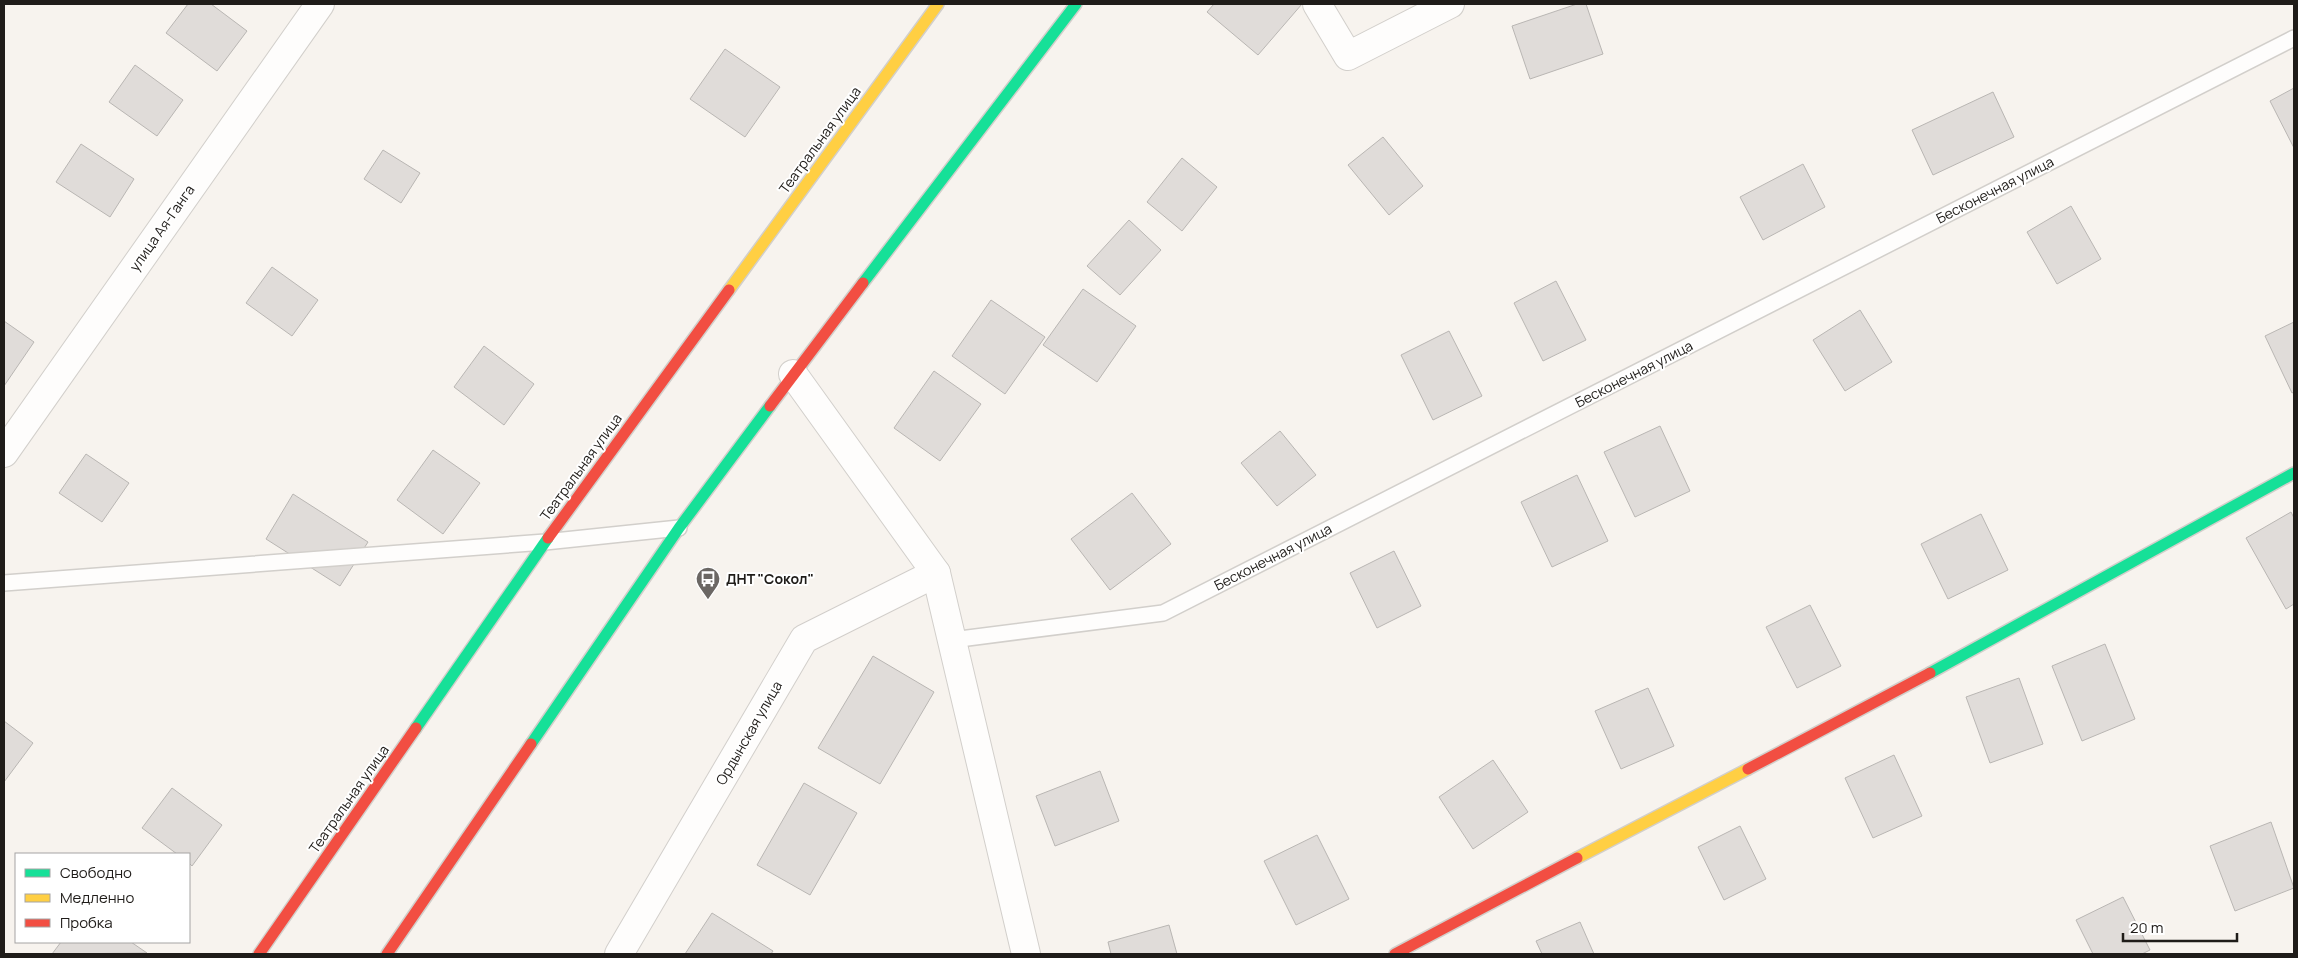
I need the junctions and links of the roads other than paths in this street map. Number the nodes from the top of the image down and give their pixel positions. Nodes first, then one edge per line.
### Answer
1 (320, 4) edge
2 (938, 4) edge
3 (1076, 4) edge
4 (1317, 4) edge
5 (1450, 4) edge
6 (2294, 38) edge
7 (793, 374) junction
8 (4, 452) edge
9 (2294, 473) edge
10 (680, 528) junction
11 (545, 542) junction
12 (936, 573) junction
13 (4, 583) edge
14 (952, 640) junction
15 (259, 954) edge
16 (387, 954) edge
17 (619, 954) edge
18 (1026, 954) edge
19 (1395, 954) edge

1 - 8 street, улица Ая-Ганга
2 - 11 street, Театральная улица
3 - 7 street
4 - 5 street
6 - 14 lane, Бесконечная улица
7 - 10 street
7 - 12 street
9 - 19 street
10 - 11 lane
10 - 16 street
11 - 13 lane
11 - 15 street, Театральная улица
12 - 14 street
12 - 17 street, Ордынская улица
14 - 18 street

